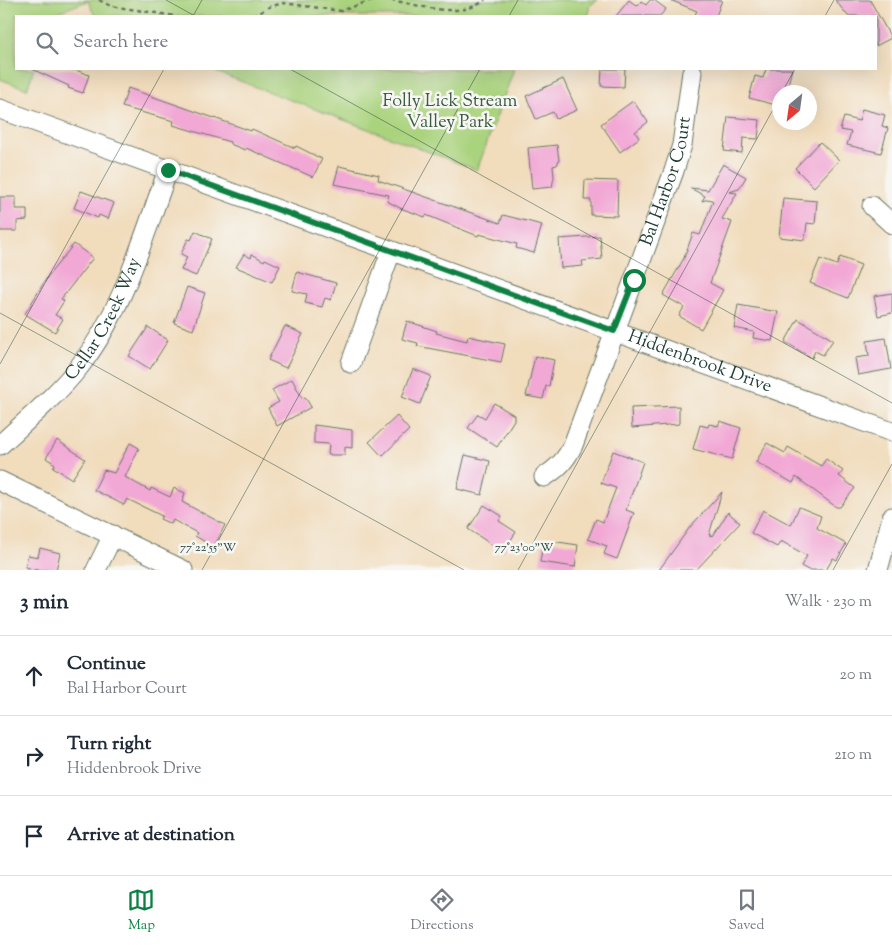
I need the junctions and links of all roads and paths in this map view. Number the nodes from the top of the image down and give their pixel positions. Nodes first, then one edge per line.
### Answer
1 (99, 0) edge
2 (372, 0) edge
3 (391, 0) edge
4 (485, 0) edge
5 (169, 15) edge
6 (251, 15) edge
7 (692, 72) dead end
8 (0, 108) edge
9 (168, 170) junction
10 (872, 206) dead end
11 (892, 224) edge
12 (391, 251) junction
13 (614, 331) junction
14 (351, 363) dead end
15 (892, 432) edge
16 (0, 445) edge
17 (544, 477) dead end
18 (0, 481) edge
19 (892, 517) edge
20 (113, 536) junction
21 (96, 570) edge
22 (183, 570) edge
23 (878, 570) edge

1 - 5 path
2 - 6 path
3 - 4 path
7 - 13 street, Bal Harbor Court
8 - 9 street, Hiddenbrook Drive
9 - 12 street, Hiddenbrook Drive
9 - 16 street, Cellar Creek Way
10 - 11 street
12 - 13 street, Hiddenbrook Drive
12 - 14 street
13 - 15 street, Hiddenbrook Drive
13 - 17 street, Bal Harbor Court
18 - 20 street
19 - 23 street
20 - 21 street
20 - 22 street

